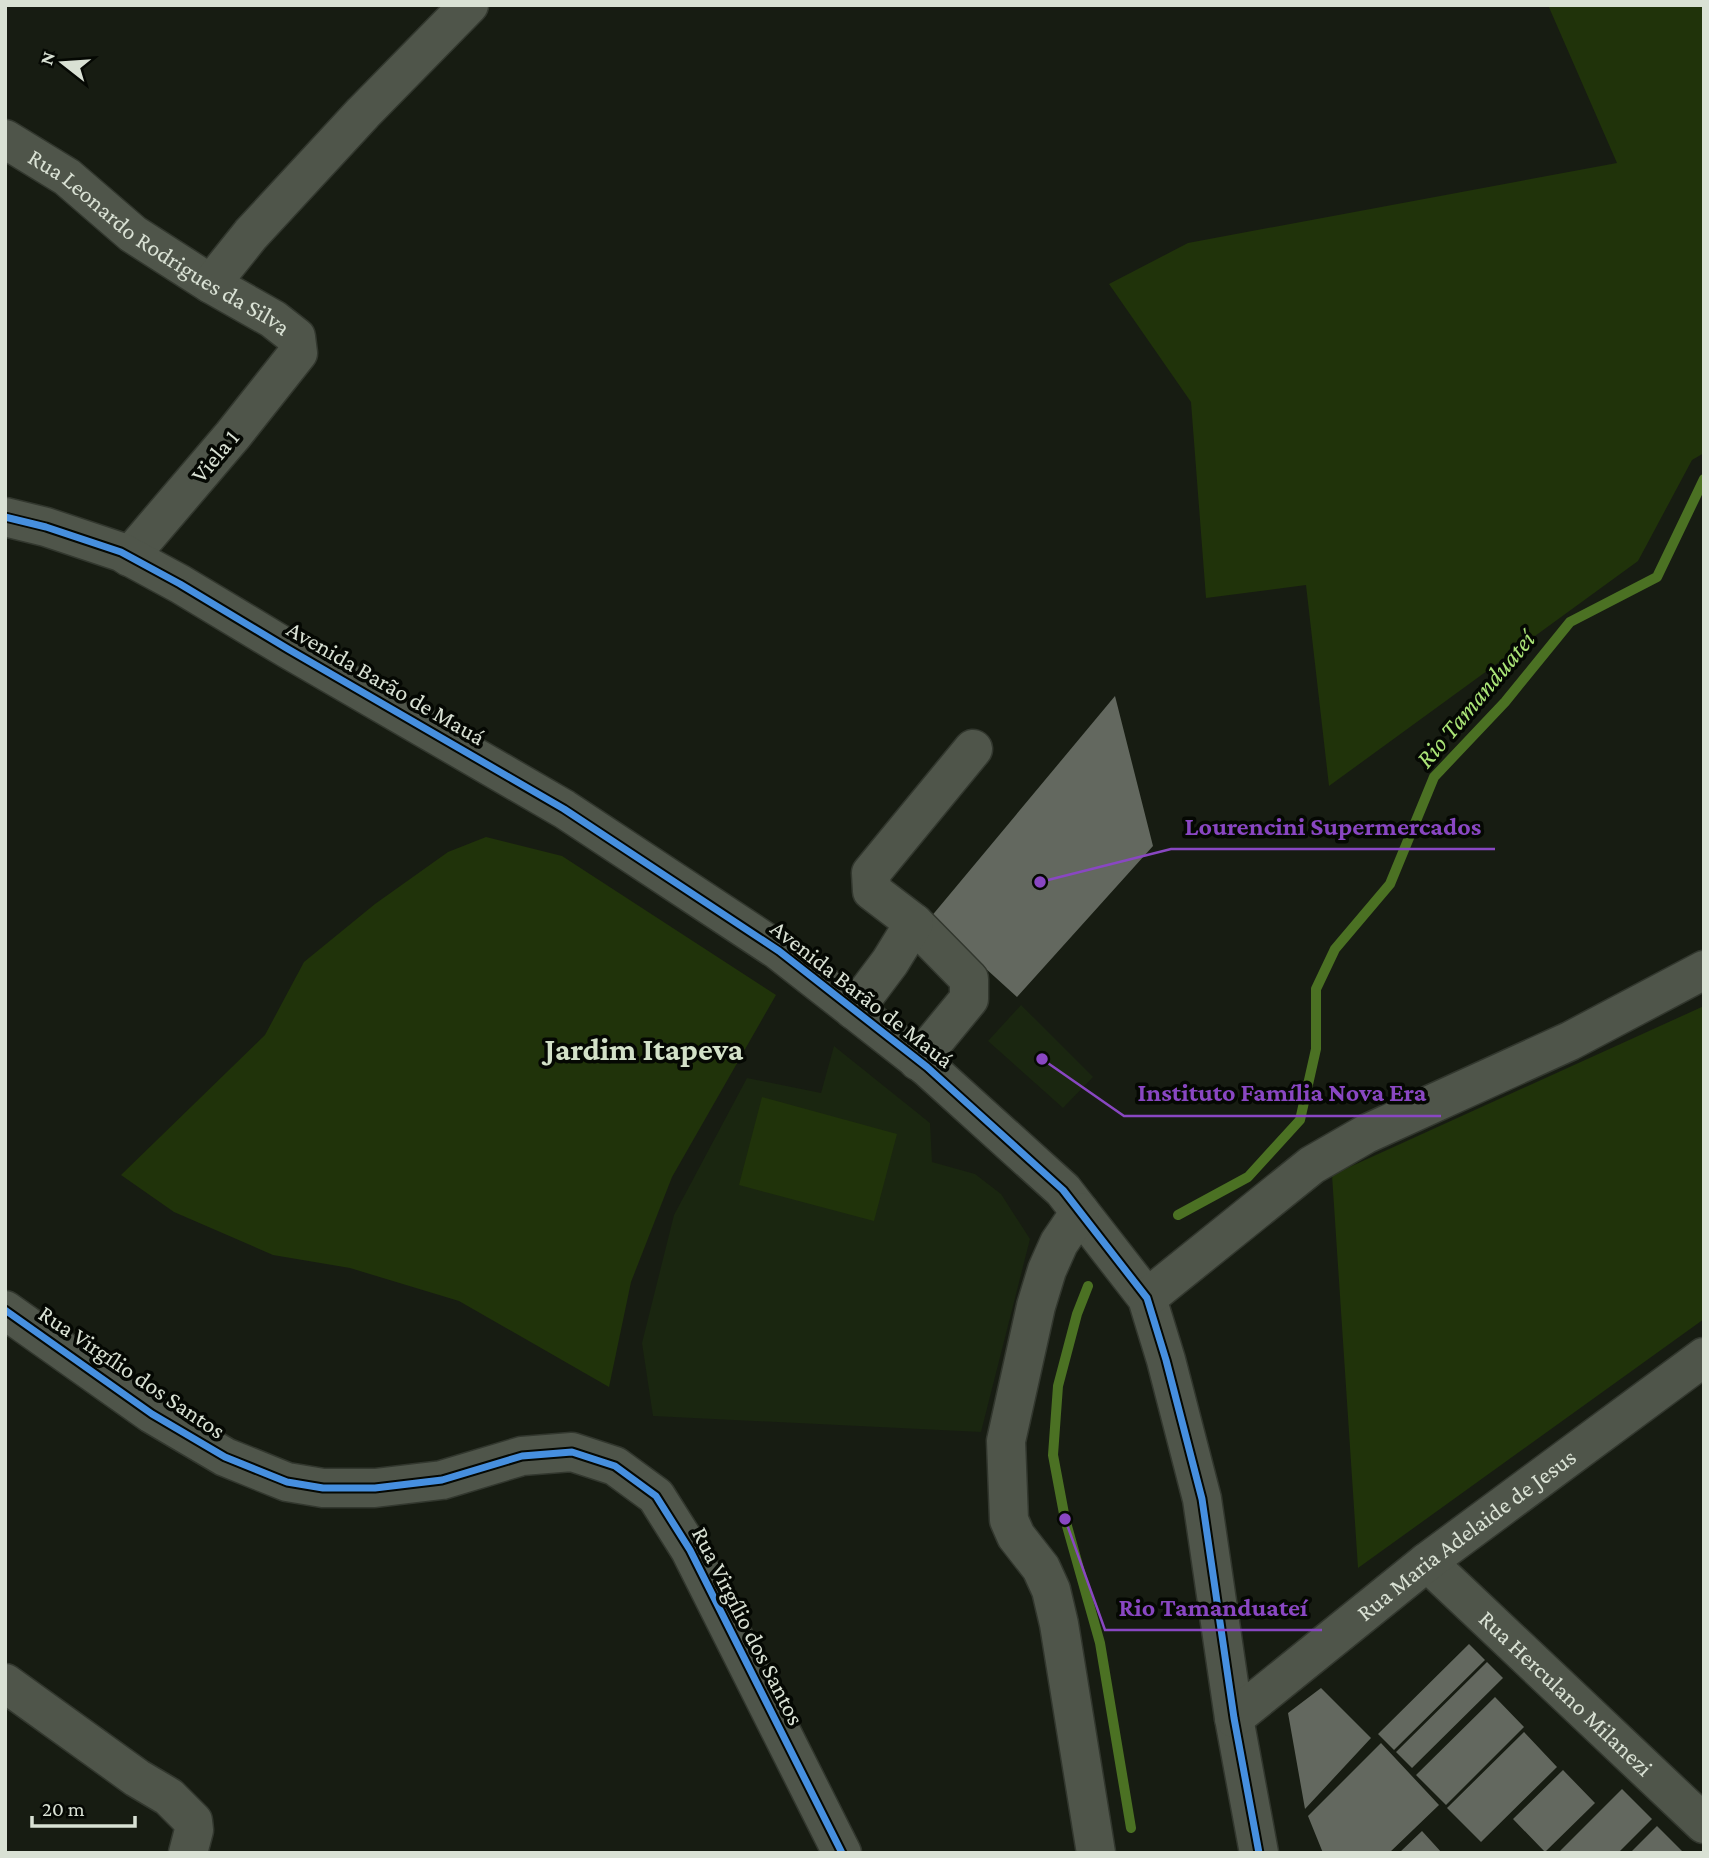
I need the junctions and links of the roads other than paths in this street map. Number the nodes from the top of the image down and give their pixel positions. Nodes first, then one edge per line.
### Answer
1 (469, 5) edge
2 (5, 139) edge
3 (211, 284) junction
4 (298, 354) joint
5 (5, 517) edge
6 (129, 557) junction
7 (973, 748) dead end
8 (914, 923) junction
9 (1704, 970) edge
10 (853, 1010) junction
11 (918, 1061) junction
12 (1080, 1212) junction
13 (1147, 1298) junction
14 (5, 1310) edge
15 (1702, 1362) edge
16 (1427, 1562) junction
17 (5, 1683) edge
18 (1234, 1718) junction
19 (1704, 1824) edge
20 (188, 1853) edge
21 (842, 1853) edge
22 (1096, 1853) edge
23 (1259, 1853) edge

1 - 3 street
2 - 3 street, Rua Leonardo Rodrigues da Silva
3 - 4 street, Rua Leonardo Rodrigues da Silva
4 - 6 street, Viela 1
5 - 6 street, Avenida Barão de Mauá
6 - 10 street, Avenida Barão de Mauá
7 - 8 street
8 - 10 street
8 - 11 street
9 - 13 street
10 - 11 street, Avenida Barão de Mauá
11 - 12 street, Avenida Barão de Mauá
12 - 13 street, Avenida Barão de Mauá
12 - 22 street
13 - 18 street, Avenida Barão de Mauá
14 - 21 street, Rua Virgílio dos Santos
15 - 16 street, Rua Maria Adelaide de Jesus
16 - 18 street, Rua Maria Adelaide de Jesus
16 - 19 street, Rua Herculano Milanezi
17 - 20 street
18 - 23 street, Avenida Barão de Mauá

